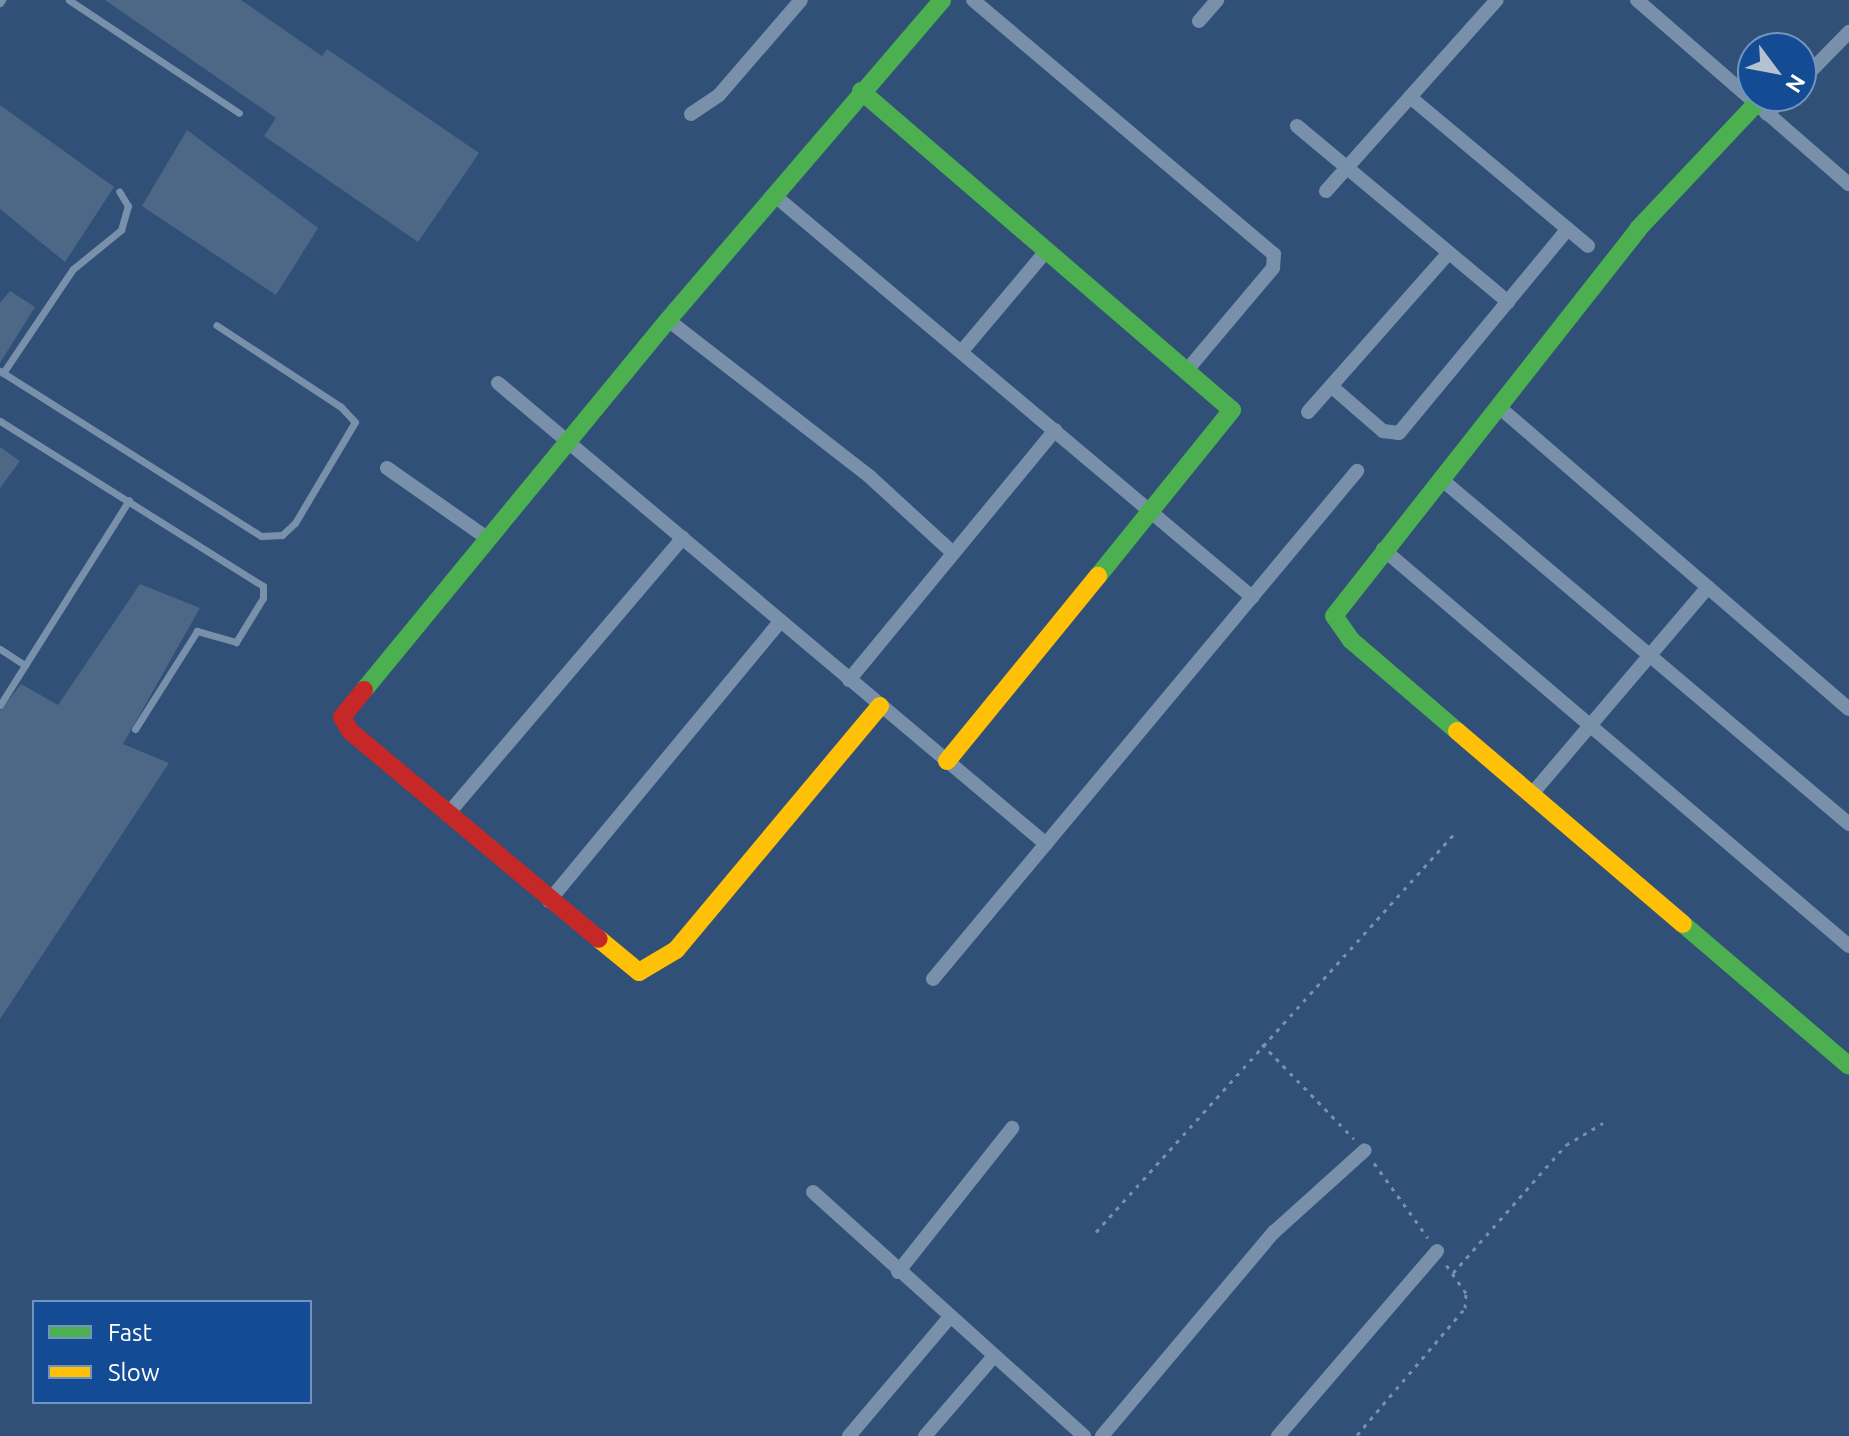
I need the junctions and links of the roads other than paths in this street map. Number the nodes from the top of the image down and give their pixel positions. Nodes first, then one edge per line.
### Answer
1 (69, 0) edge
2 (801, 0) edge
3 (942, 0) edge
4 (973, 0) edge
5 (1217, 0) edge
6 (1497, 0) edge
7 (1637, 0) edge
8 (1199, 21) dead end
9 (1849, 32) edge
10 (1817, 65) edge
11 (1737, 87) edge
12 (861, 91) junction
13 (1410, 97) junction
14 (1759, 112) edge
15 (1765, 112) edge
16 (239, 113) dead end
17 (691, 114) dead end
18 (1297, 126) dead end
19 (1347, 168) junction
20 (1849, 184) edge
21 (119, 191) dead end
22 (1326, 191) dead end
23 (774, 195) junction
24 (1568, 229) junction
25 (1588, 246) dead end
26 (1047, 250) junction
27 (1448, 254) junction
28 (1508, 302) junction
29 (668, 320) junction
30 (216, 325) dead end
31 (962, 351) junction
32 (1187, 370) junction
33 (1, 372) edge
34 (498, 383) dead end
35 (1331, 386) junction
36 (1499, 407) junction
37 (1308, 412) dead end
38 (0, 421) edge
39 (1055, 430) junction
40 (568, 441) junction
41 (387, 468) dead end
42 (1357, 471) dead end
43 (1440, 478) junction
44 (129, 500) junction
45 (1152, 511) junction
46 (487, 538) junction
47 (683, 538) junction
48 (1383, 549) junction
49 (953, 553) junction
50 (1708, 587) junction
51 (1252, 597) junction
52 (780, 622) junction
53 (0, 649) edge
54 (1649, 656) junction
55 (25, 665) junction
56 (849, 680) junction
57 (0, 705) edge
58 (880, 706) junction
59 (1849, 709) edge
60 (1589, 726) junction
61 (135, 729) dead end
62 (947, 761) junction
63 (1531, 795) junction
64 (447, 815) junction
65 (1849, 824) edge
66 (1046, 844) junction
67 (549, 901) junction
68 (1849, 946) edge
69 (933, 979) dead end
70 (1849, 1066) edge
71 (1012, 1128) dead end
72 (1365, 1150) road end
73 (813, 1192) dead end
74 (1437, 1251) road end
75 (898, 1272) junction
76 (950, 1317) junction
77 (994, 1356) junction
78 (849, 1436) edge
79 (925, 1436) edge
80 (1084, 1436) edge
81 (1102, 1436) edge
82 (1278, 1436) edge

1 - 16 lane
2 - 17 street
3 - 12 street
4 - 32 street
5 - 8 street
6 - 13 street
7 - 11 street
9 - 10 street
12 - 23 street
12 - 26 street
13 - 19 street
13 - 24 street
14 - 36 street
15 - 20 street
18 - 19 street
19 - 22 street
19 - 27 street
21 - 33 lane
23 - 29 street
23 - 31 street
24 - 25 street
24 - 28 street
26 - 31 street
26 - 32 street
27 - 28 street
27 - 35 street
28 - 35 street
29 - 40 street
29 - 49 street
30 - 33 lane
31 - 39 street
32 - 45 street
34 - 40 street
35 - 37 street
36 - 43 street
36 - 50 street
38 - 44 lane
39 - 45 street
39 - 49 street
40 - 46 street
40 - 47 street
41 - 46 street
42 - 51 street
43 - 48 street
43 - 54 street
44 - 55 lane
44 - 61 lane
45 - 51 street
45 - 62 street
46 - 64 street
47 - 52 street
47 - 64 street
48 - 60 street
48 - 63 street
49 - 56 street
50 - 54 street
50 - 59 street
51 - 66 street
52 - 56 street
52 - 67 street
53 - 55 lane
54 - 60 street
54 - 65 street
55 - 57 lane
56 - 58 street
58 - 62 street
58 - 67 street
60 - 63 street
60 - 68 street
62 - 66 street
63 - 70 street
64 - 67 street
66 - 69 street
71 - 75 street
72 - 81 street
73 - 75 street
74 - 82 street
75 - 76 street
76 - 77 street
76 - 78 street
77 - 79 street
77 - 80 street

